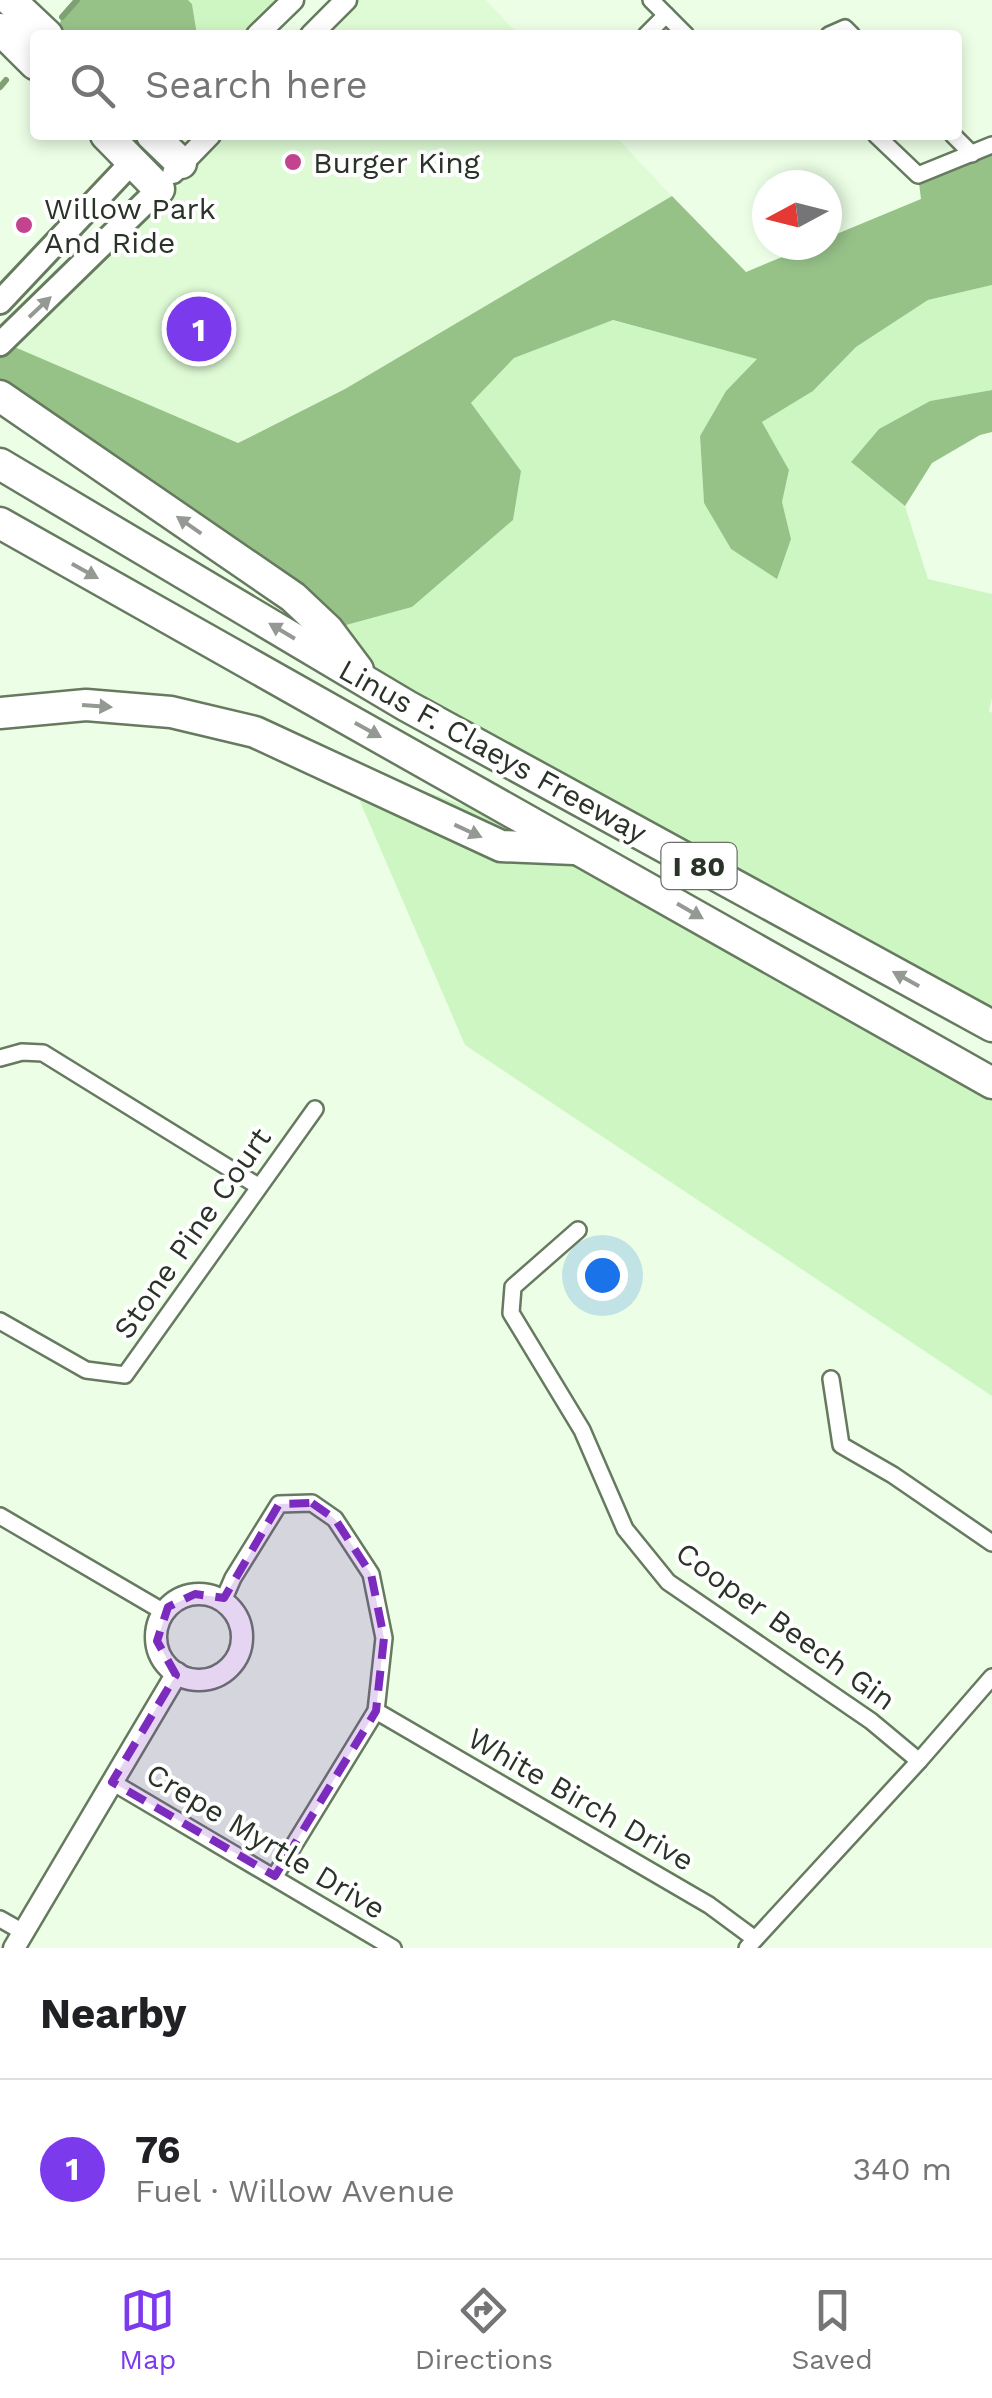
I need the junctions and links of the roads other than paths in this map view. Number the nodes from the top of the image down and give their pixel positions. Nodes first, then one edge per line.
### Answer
1 (10, 0) edge
2 (293, 0) edge
3 (346, 0) edge
4 (651, 0) edge
5 (666, 16) junction
6 (0, 29) edge
7 (42, 30) edge
8 (261, 30) edge
9 (317, 30) edge
10 (651, 30) edge
11 (681, 30) edge
12 (30, 59) edge
13 (111, 140) edge
14 (151, 140) edge
15 (158, 140) edge
16 (205, 140) edge
17 (881, 140) edge
18 (958, 140) edge
19 (992, 146) edge
20 (972, 154) junction
21 (132, 162) junction
22 (181, 163) junction
23 (158, 189) junction
24 (0, 302) edge
25 (0, 344) edge
26 (0, 396) edge
27 (0, 464) edge
28 (0, 523) edge
29 (366, 680) junction
30 (0, 713) edge
31 (581, 850) junction
32 (992, 1026) edge
33 (0, 1058) edge
34 (992, 1083) edge
35 (315, 1109) dead end
36 (258, 1186) junction
37 (578, 1230) dead end
38 (0, 1320) edge
39 (830, 1379) dead end
40 (0, 1516) edge
41 (992, 1544) edge
42 (223, 1601) junction
43 (164, 1612) junction
44 (177, 1673) junction
45 (992, 1677) edge
46 (376, 1711) junction
47 (919, 1761) junction
48 (112, 1782) junction
49 (275, 1876) junction
50 (0, 1919) edge
51 (18, 1940) edge
52 (751, 1944) edge
53 (392, 1948) edge

1 - 7 highway
2 - 8 street
3 - 9 street
4 - 5 street
5 - 10 street
5 - 11 street
6 - 12 highway
13 - 21 highway
14 - 21 street
15 - 22 highway
16 - 22 street
17 - 20 street
18 - 20 street
19 - 20 street
21 - 23 highway
21 - 24 main road
22 - 23 street
25 -> 23 main road
29 -> 26 highway
29 -> 27 highway, Linus F. Claeys Freeway / I 80
28 -> 31 highway, Linus F. Claeys Freeway / I 80
32 -> 29 highway, Linus F. Claeys Freeway / I 80
30 -> 31 highway
31 -> 34 highway, Linus F. Claeys Freeway / I 80
33 - 36 street
35 - 36 street, Stone Pine Court
36 - 38 street, Stone Pine Court
37 - 47 street, Cooper Beech Gin
39 - 41 street
40 - 43 street
42 - 43 street
42 - 44 street
42 - 46 street
43 - 44 street
44 - 48 street
45 - 47 street
46 - 49 street
46 - 52 street, White Birch Drive
47 - 52 street
48 - 49 street, Crepe Myrtle Drive
48 - 51 street
49 - 53 street, Crepe Myrtle Drive
50 - 51 street

